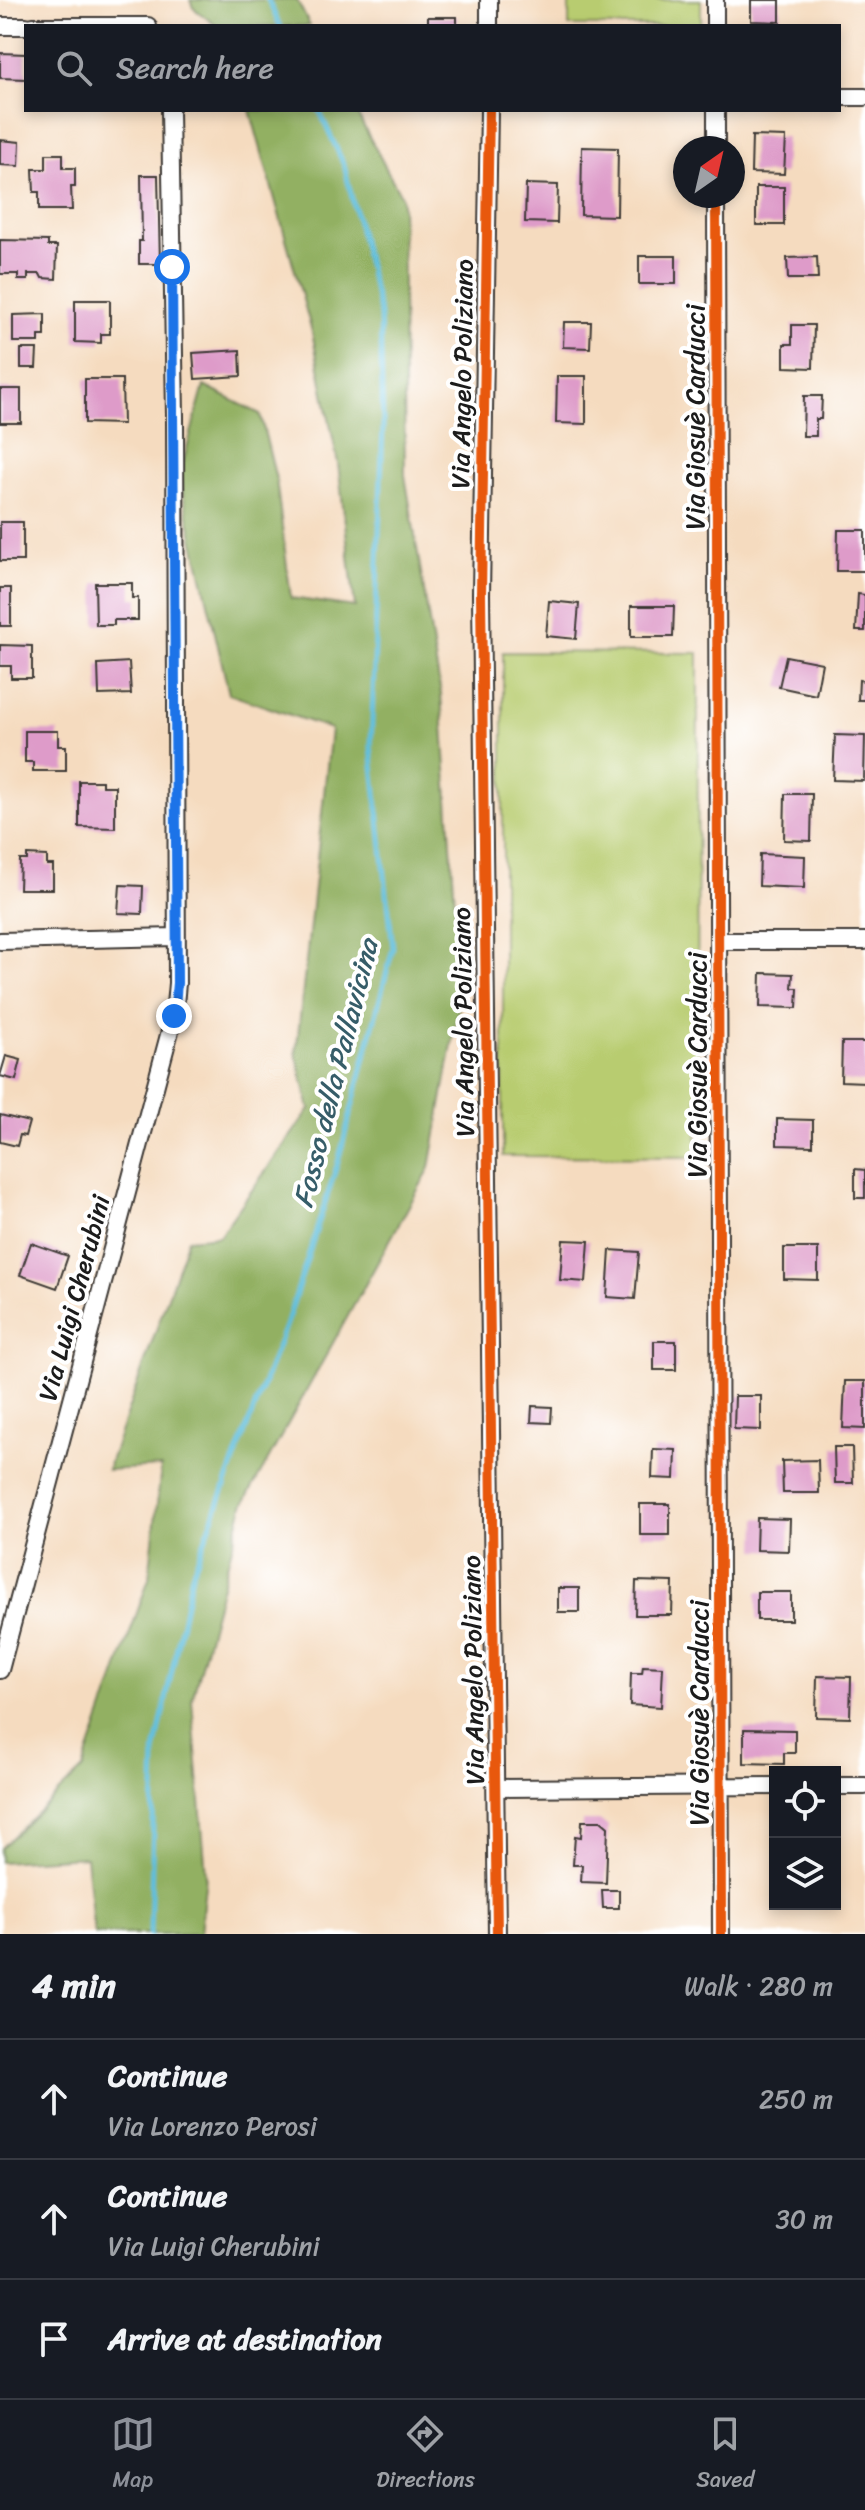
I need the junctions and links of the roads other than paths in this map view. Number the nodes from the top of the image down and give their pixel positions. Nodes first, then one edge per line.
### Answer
1 (489, 0) edge
2 (715, 0) edge
3 (489, 24) edge
4 (715, 24) edge
5 (0, 26) edge
6 (24, 26) edge
7 (841, 97) edge
8 (865, 97) edge
9 (170, 112) edge
10 (489, 112) edge
11 (716, 112) edge
12 (716, 136) edge
13 (716, 208) edge
14 (176, 937) junction
15 (0, 941) edge
16 (718, 941) junction
17 (865, 941) edge
18 (0, 1670) edge
19 (769, 1786) edge
20 (841, 1786) edge
21 (865, 1786) edge
22 (721, 1787) junction
23 (497, 1788) junction
24 (497, 1934) edge
25 (721, 1934) edge

1 - 3 street
2 - 4 street
5 - 6 street
7 - 8 street
9 - 14 street, Via Luigi Cherubini
10 - 23 street, Via Angelo Poliziano
11 - 12 street
13 - 16 street, Via Giosuè Carducci
14 - 15 street
14 - 18 street, Via Luigi Cherubini
16 - 17 street
16 - 22 street, Via Giosuè Carducci
19 - 22 street
20 - 21 street
22 - 23 street
22 - 25 street, Via Giosuè Carducci
23 - 24 street, Via Angelo Poliziano

